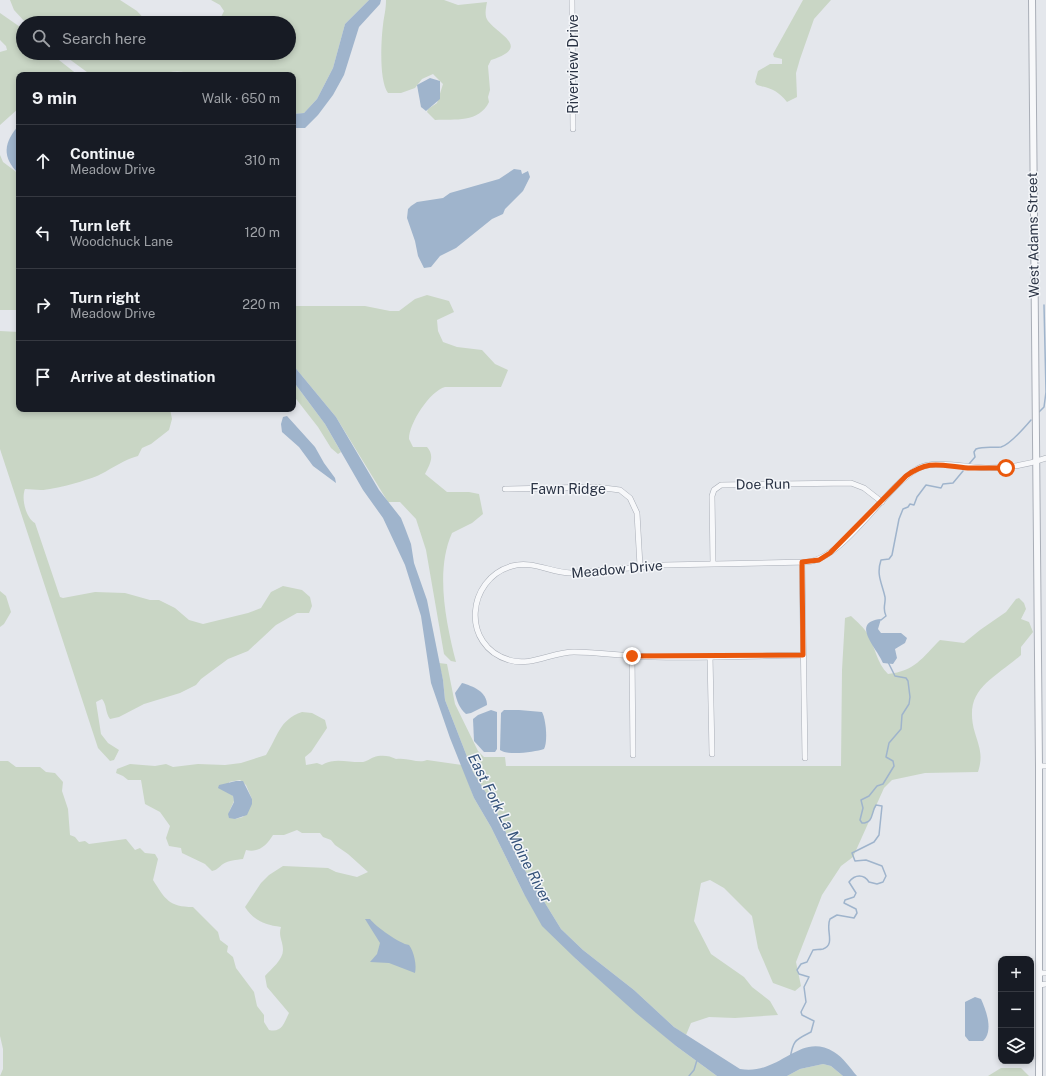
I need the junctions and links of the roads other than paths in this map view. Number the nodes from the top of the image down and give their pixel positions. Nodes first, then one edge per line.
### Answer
1 (572, 0) edge
2 (1032, 0) edge
3 (573, 129) dead end
4 (1046, 458) edge
5 (1035, 461) junction
6 (505, 489) dead end
7 (882, 502) junction
8 (802, 562) junction
9 (713, 563) junction
10 (640, 566) junction
11 (803, 655) junction
12 (632, 656) junction
13 (710, 656) junction
14 (712, 754) dead end
15 (633, 755) dead end
16 (805, 758) dead end
17 (1038, 766) junction
18 (1046, 766) edge
19 (1039, 973) junction
20 (1046, 973) edge
21 (1046, 984) edge
22 (1039, 985) junction
23 (1039, 1076) edge

1 - 3 street, Riverview Drive
2 - 5 street, West Adams Street
4 - 5 street, Meadow Drive
5 - 7 street, Meadow Drive
5 - 17 street, West Adams Street
6 - 10 street, Fawn Ridge
7 - 8 street, Meadow Drive
7 - 9 street, Doe Run
8 - 9 street, Meadow Drive
8 - 11 street
9 - 10 street, Meadow Drive
10 - 12 street, Meadow Drive
11 - 13 street, Meadow Drive
11 - 16 street
12 - 13 street, Meadow Drive
12 - 15 street
13 - 14 street
17 - 18 street
17 - 19 street, West Adams Street
19 - 20 street
19 - 22 street, West Adams Street
21 - 22 street
22 - 23 street, West Adams Street

